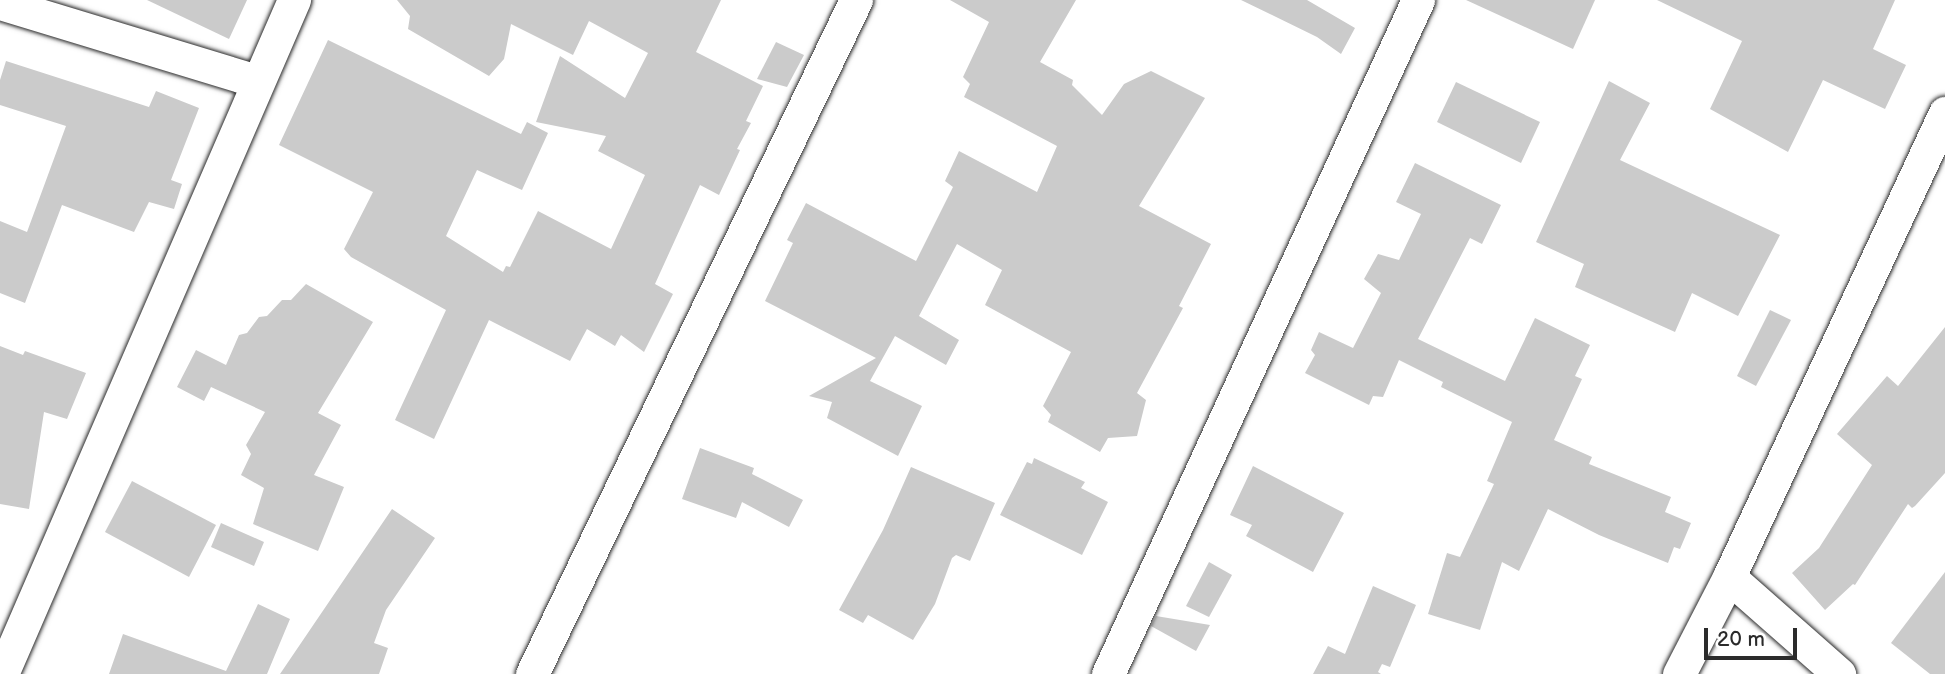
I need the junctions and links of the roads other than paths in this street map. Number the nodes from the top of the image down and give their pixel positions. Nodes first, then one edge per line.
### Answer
1 (294, 0) edge
2 (856, 0) edge
3 (1418, 0) edge
4 (0, 3) edge
5 (257, 81) junction
6 (1945, 113) edge
7 (1729, 577) junction
8 (2, 674) edge
9 (531, 674) edge
10 (1108, 674) edge
11 (1679, 674) edge
12 (1839, 674) edge

1 - 5 street
2 - 9 street
3 - 10 street
4 - 5 street
5 - 8 street
6 - 7 street
7 - 11 street
7 - 12 street

